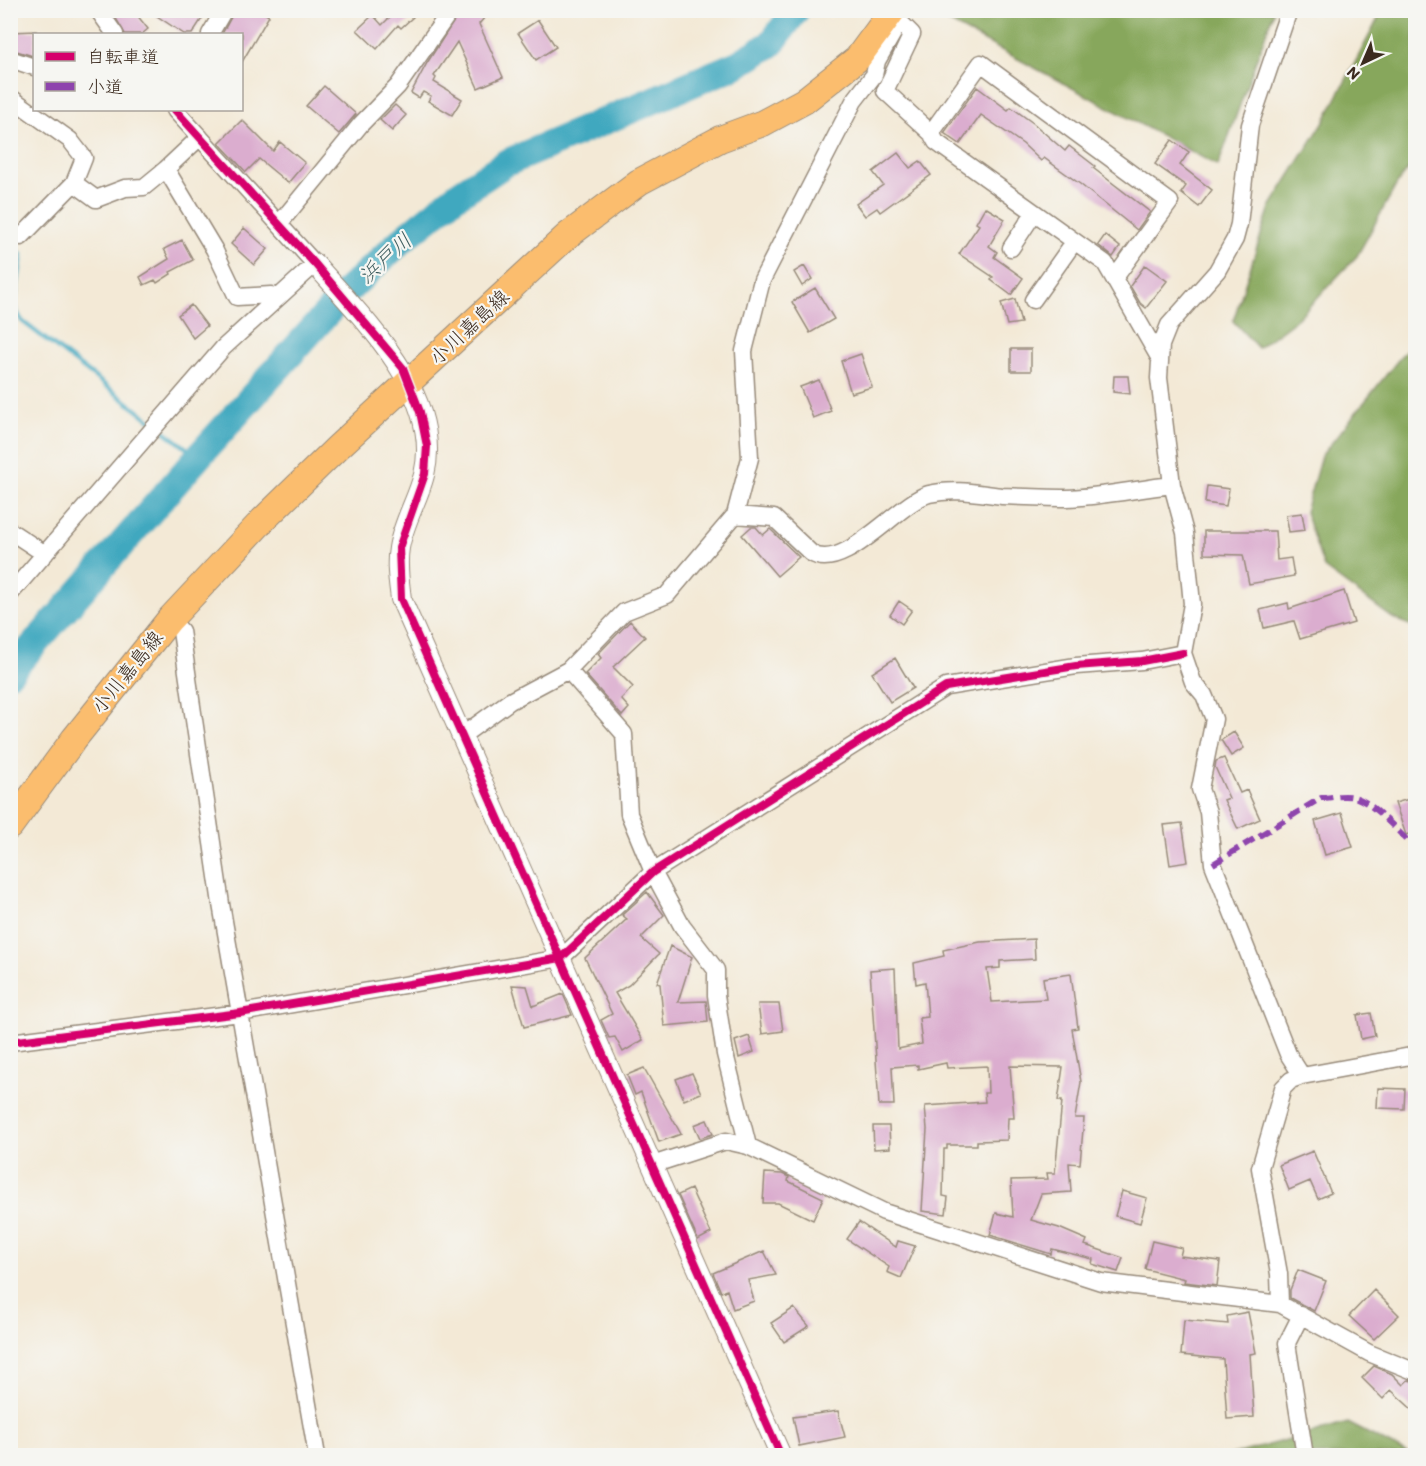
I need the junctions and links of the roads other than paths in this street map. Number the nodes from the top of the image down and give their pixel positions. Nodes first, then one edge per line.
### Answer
1 (98, 10) edge
2 (224, 10) edge
3 (452, 10) edge
4 (1289, 10) edge
5 (894, 15) edge
6 (114, 33) edge
7 (211, 33) edge
8 (871, 56) junction
9 (10, 59) edge
10 (33, 67) edge
11 (10, 97) edge
12 (176, 111) edge
13 (931, 133) junction
14 (200, 137) junction
15 (166, 169) junction
16 (74, 183) junction
17 (1034, 213) junction
18 (279, 224) junction
19 (21, 237) dead end
20 (1074, 242) junction
21 (1011, 248) dead end
22 (318, 267) junction
23 (1114, 279) junction
24 (279, 297) junction
25 (1033, 300) dead end
26 (1160, 360) junction
27 (410, 383) junction
28 (1172, 485) junction
29 (735, 514) junction
30 (10, 531) edge
31 (45, 554) junction
32 (10, 594) edge
33 (170, 619) junction
34 (1184, 654) junction
35 (568, 670) junction
36 (463, 735) junction
37 (10, 826) edge
38 (653, 872) junction
39 (561, 957) junction
40 (240, 1013) junction
41 (10, 1042) edge
42 (1416, 1055) edge
43 (1302, 1076) junction
44 (748, 1146) junction
45 (652, 1165) junction
46 (1280, 1304) junction
47 (1301, 1315) junction
48 (1416, 1372) edge
49 (317, 1455) edge
50 (781, 1455) edge
51 (1305, 1455) edge

1 - 6 street
2 - 7 street
3 - 18 street
4 - 26 street
5 - 8 main road, 小川嘉島線
5 - 13 street
8 - 27 main road, 小川嘉島線
8 - 29 street
9 - 10 street
11 - 16 street
12 - 14 street
13 - 17 street
13 - 23 street
14 - 15 street
14 - 18 street
15 - 16 street
15 - 24 street
16 - 19 street
17 - 20 street
17 - 21 street
18 - 22 street
20 - 23 street
20 - 25 street
22 - 24 street
22 - 27 street
23 - 26 street
24 - 31 street
26 - 28 street
27 - 33 main road, 小川嘉島線
27 - 36 street
28 - 29 street
28 - 34 street
29 - 35 street
30 - 31 street
31 - 32 street
33 - 37 main road, 小川嘉島線
33 - 40 street
34 - 38 street
34 - 43 street
35 - 36 street
35 - 38 street
36 - 39 street
38 - 39 street
38 - 44 street
39 - 40 street
39 - 45 street
40 - 41 street
40 - 49 street
42 - 43 street
43 - 46 street
44 - 45 street
44 - 46 street
45 - 50 street
46 - 47 street
47 - 48 street
47 - 51 street

